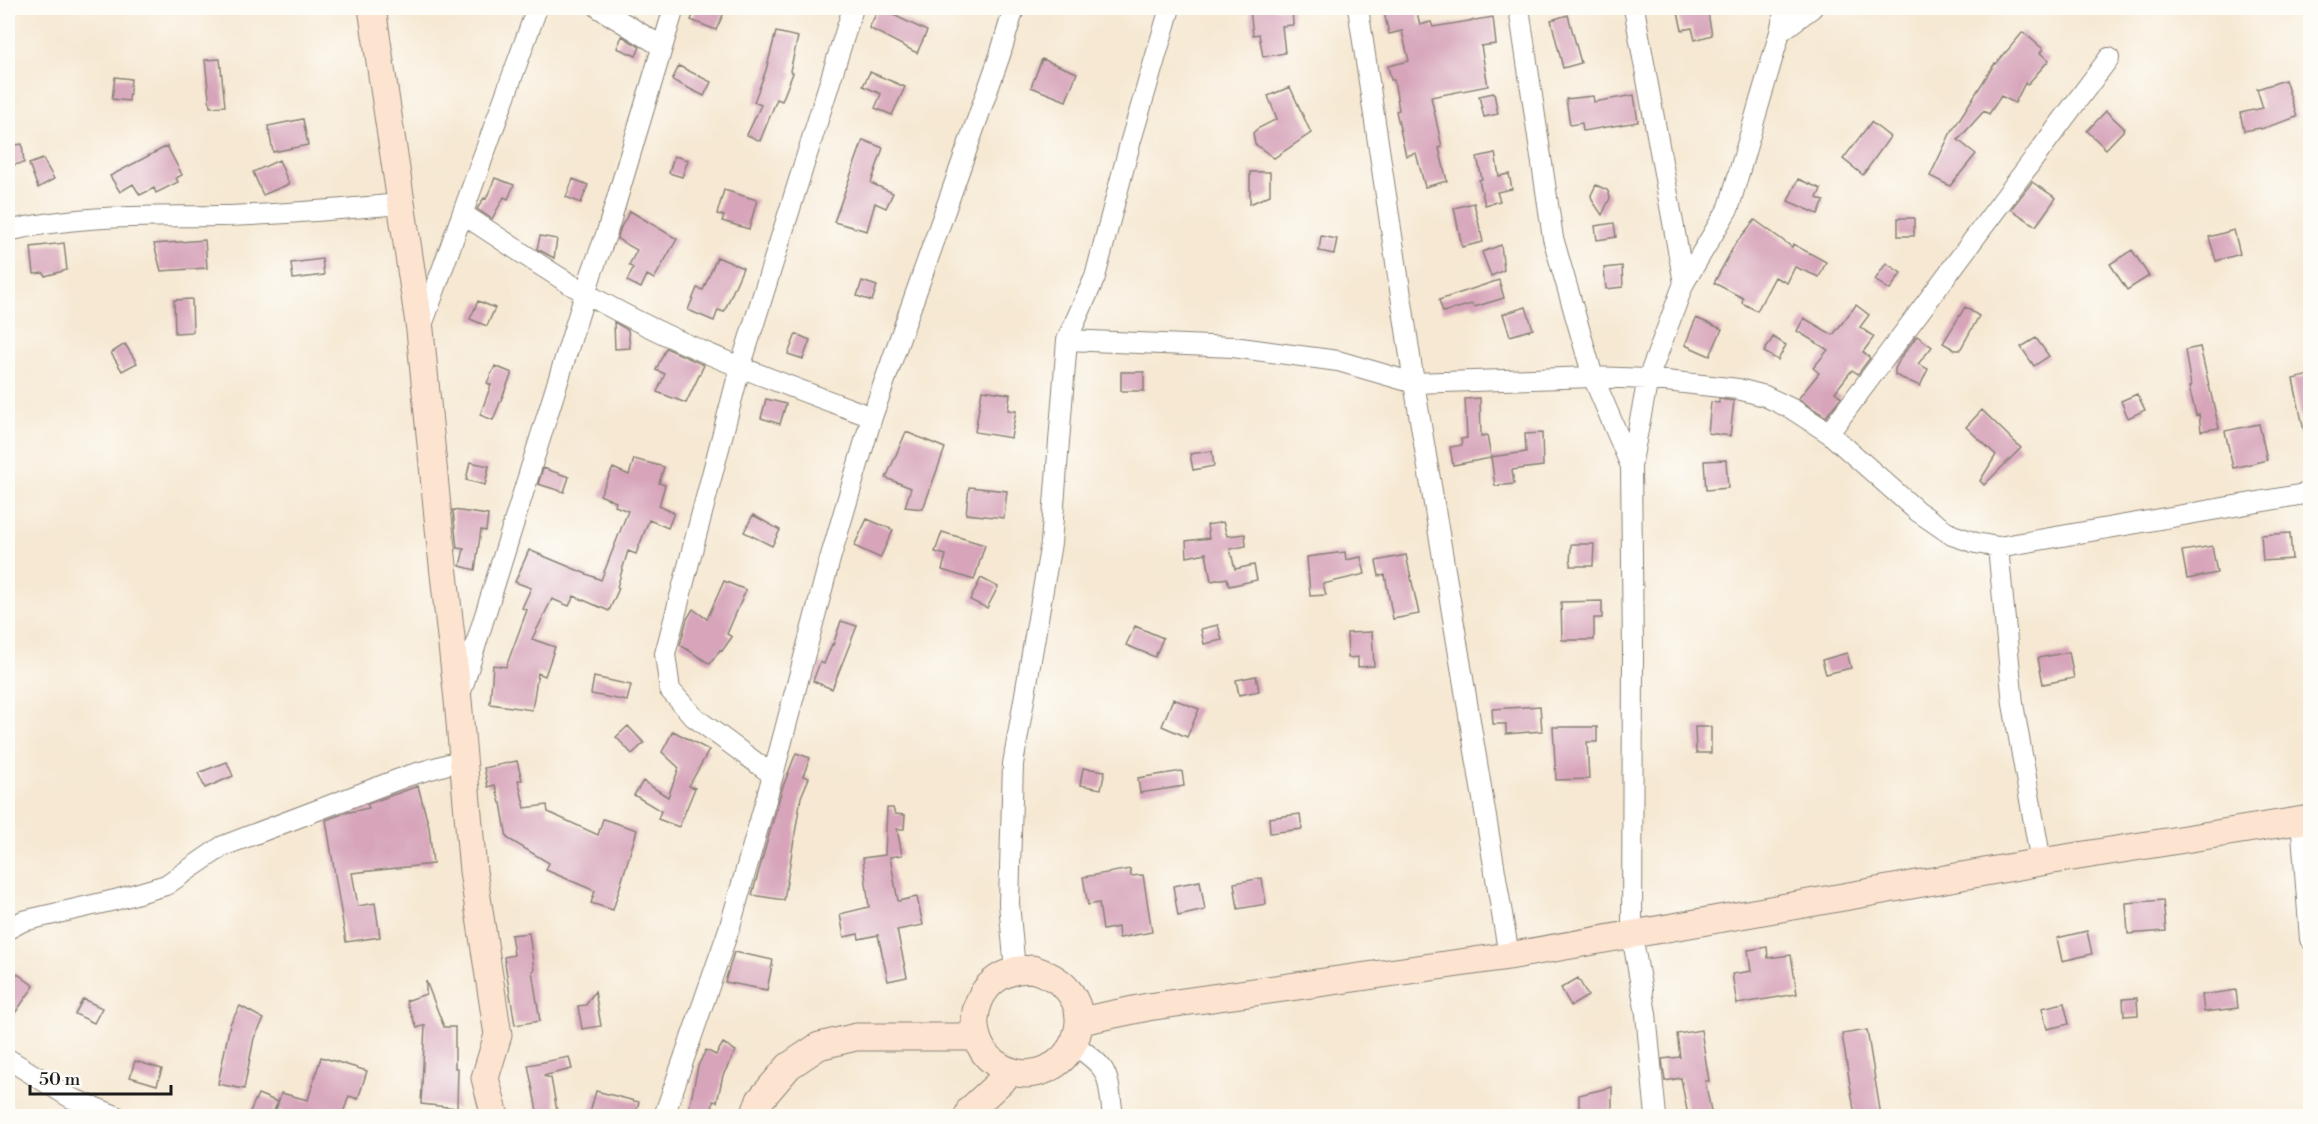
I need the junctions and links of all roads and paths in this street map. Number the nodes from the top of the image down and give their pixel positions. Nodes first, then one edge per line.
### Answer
1 (372, 8) edge
2 (537, 8) edge
3 (599, 8) edge
4 (674, 8) edge
5 (853, 8) edge
6 (1014, 8) edge
7 (1170, 8) edge
8 (1358, 8) edge
9 (1519, 8) edge
10 (1634, 8) edge
11 (1785, 8) edge
12 (1812, 8) edge
13 (1780, 32) junction
14 (661, 46) junction
15 (2109, 58) dead end
16 (402, 204) junction
17 (464, 215) junction
18 (8, 231) edge
19 (1684, 283) junction
20 (586, 294) junction
21 (420, 330) junction
22 (1067, 340) junction
23 (740, 368) junction
24 (1593, 377) junction
25 (1648, 379) junction
26 (1414, 382) junction
27 (872, 417) junction
28 (1829, 433) junction
29 (1631, 466) junction
30 (2310, 493) edge
31 (1998, 547) junction
32 (458, 700) junction
33 (462, 760) junction
34 (773, 775) junction
35 (2306, 820) edge
36 (2041, 862) junction
37 (8, 929) edge
38 (1632, 935) junction
39 (2310, 939) edge
40 (1509, 956) junction
41 (1015, 970) junction
42 (1077, 1032) junction
43 (976, 1037) junction
44 (8, 1059) edge
45 (1011, 1072) junction
46 (116, 1116) edge
47 (495, 1116) edge
48 (664, 1116) edge
49 (754, 1116) edge
50 (968, 1116) edge
51 (1113, 1116) edge
52 (1656, 1116) edge

1 - 16 street
2 - 17 street
3 - 14 street
4 - 14 street
5 - 23 street
6 - 27 street
7 - 22 street
8 - 26 street
9 - 24 street
10 - 19 street
11 - 13 street
12 - 13 street
13 - 19 street
14 - 20 street
15 - 28 street
16 - 18 street
16 - 21 street
17 - 20 street
17 - 21 street
19 - 25 street
20 - 23 street
20 - 32 street
21 - 32 street
22 - 26 street
22 - 41 street
23 - 27 street
23 - 34 street
24 - 25 street
24 - 26 street
24 - 29 street
25 - 28 street
25 - 29 street
26 - 40 street
27 - 34 street
28 - 31 street
29 - 38 street
30 - 31 street
31 - 36 street
32 - 33 street
33 - 37 street
33 - 47 street
34 - 48 street
35 - 36 street
35 - 39 street
36 - 38 street
38 - 40 street
38 - 52 street
40 - 42 street
41 - 42 street
41 - 43 street
42 - 45 street
42 - 51 street
43 - 45 street
43 - 49 street
44 - 46 street
45 - 50 street

